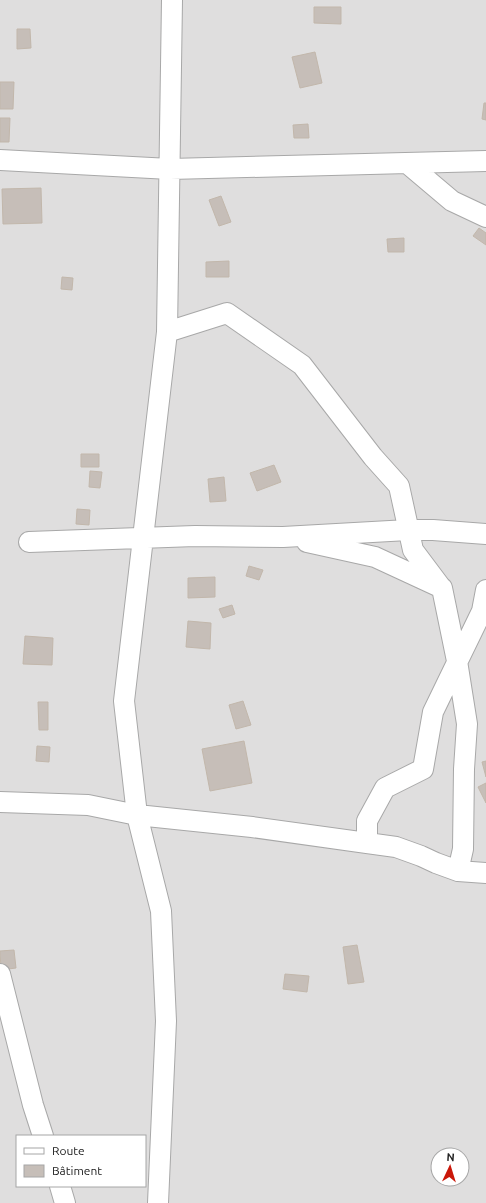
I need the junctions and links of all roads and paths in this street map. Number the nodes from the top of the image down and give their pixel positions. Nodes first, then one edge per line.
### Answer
1 (172, 0) edge
2 (0, 160) edge
3 (486, 161) edge
4 (407, 163) junction
5 (170, 169) junction
6 (486, 217) edge
7 (167, 332) junction
8 (408, 530) junction
9 (486, 534) edge
10 (283, 537) junction
11 (143, 538) junction
12 (29, 542) dead end
13 (442, 588) junction
14 (486, 590) edge
15 (457, 661) junction
16 (0, 802) edge
17 (137, 815) junction
18 (367, 842) junction
19 (458, 871) junction
20 (486, 873) edge
21 (0, 974) edge
22 (44, 1135) edge
23 (60, 1187) edge
24 (65, 1203) edge
25 (158, 1203) edge

1 - 5 street
2 - 5 street
3 - 4 street
4 - 5 street
4 - 6 street
5 - 7 street
7 - 8 street
7 - 11 street
8 - 9 street
8 - 10 street
8 - 13 street
10 - 11 street
10 - 13 street
11 - 12 street
11 - 17 street
13 - 15 street
14 - 15 street
15 - 18 street
15 - 19 street
16 - 17 street
17 - 18 street
17 - 25 street
18 - 19 street
19 - 20 street
21 - 22 street
23 - 24 street

